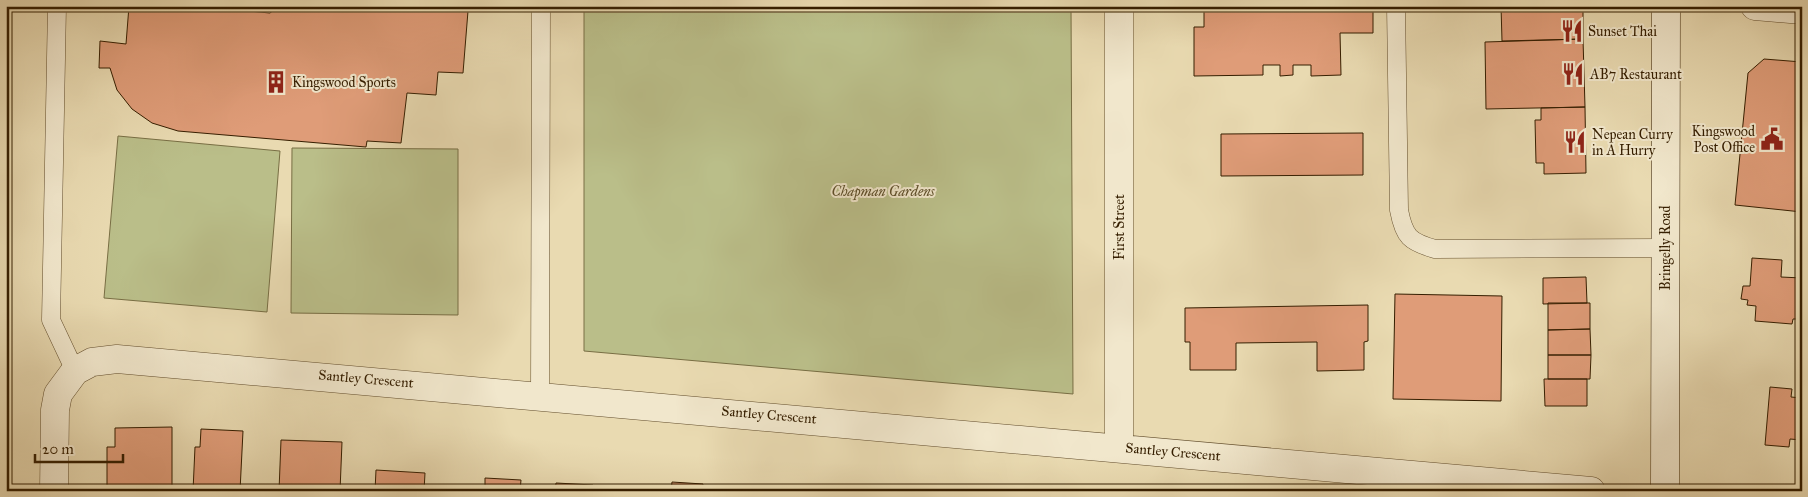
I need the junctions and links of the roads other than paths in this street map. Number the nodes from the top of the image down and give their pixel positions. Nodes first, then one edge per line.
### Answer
1 (57, 6) edge
2 (541, 6) edge
3 (1119, 6) edge
4 (1396, 6) edge
5 (1666, 6) edge
6 (1755, 6) edge
7 (1802, 10) edge
8 (1665, 248) junction
9 (76, 371) junction
10 (540, 395) junction
11 (1120, 447) junction
12 (54, 491) edge
13 (1591, 491) edge
14 (1665, 491) edge

1 - 9 lane
2 - 10 lane
3 - 11 street, First Street
4 - 8 lane
5 - 8 street, Bringelly Road
6 - 7 street
8 - 14 street, Bringelly Road
9 - 10 street, Santley Crescent
9 - 12 street, Santley Crescent
10 - 11 street, Santley Crescent
11 - 13 street, Santley Crescent

